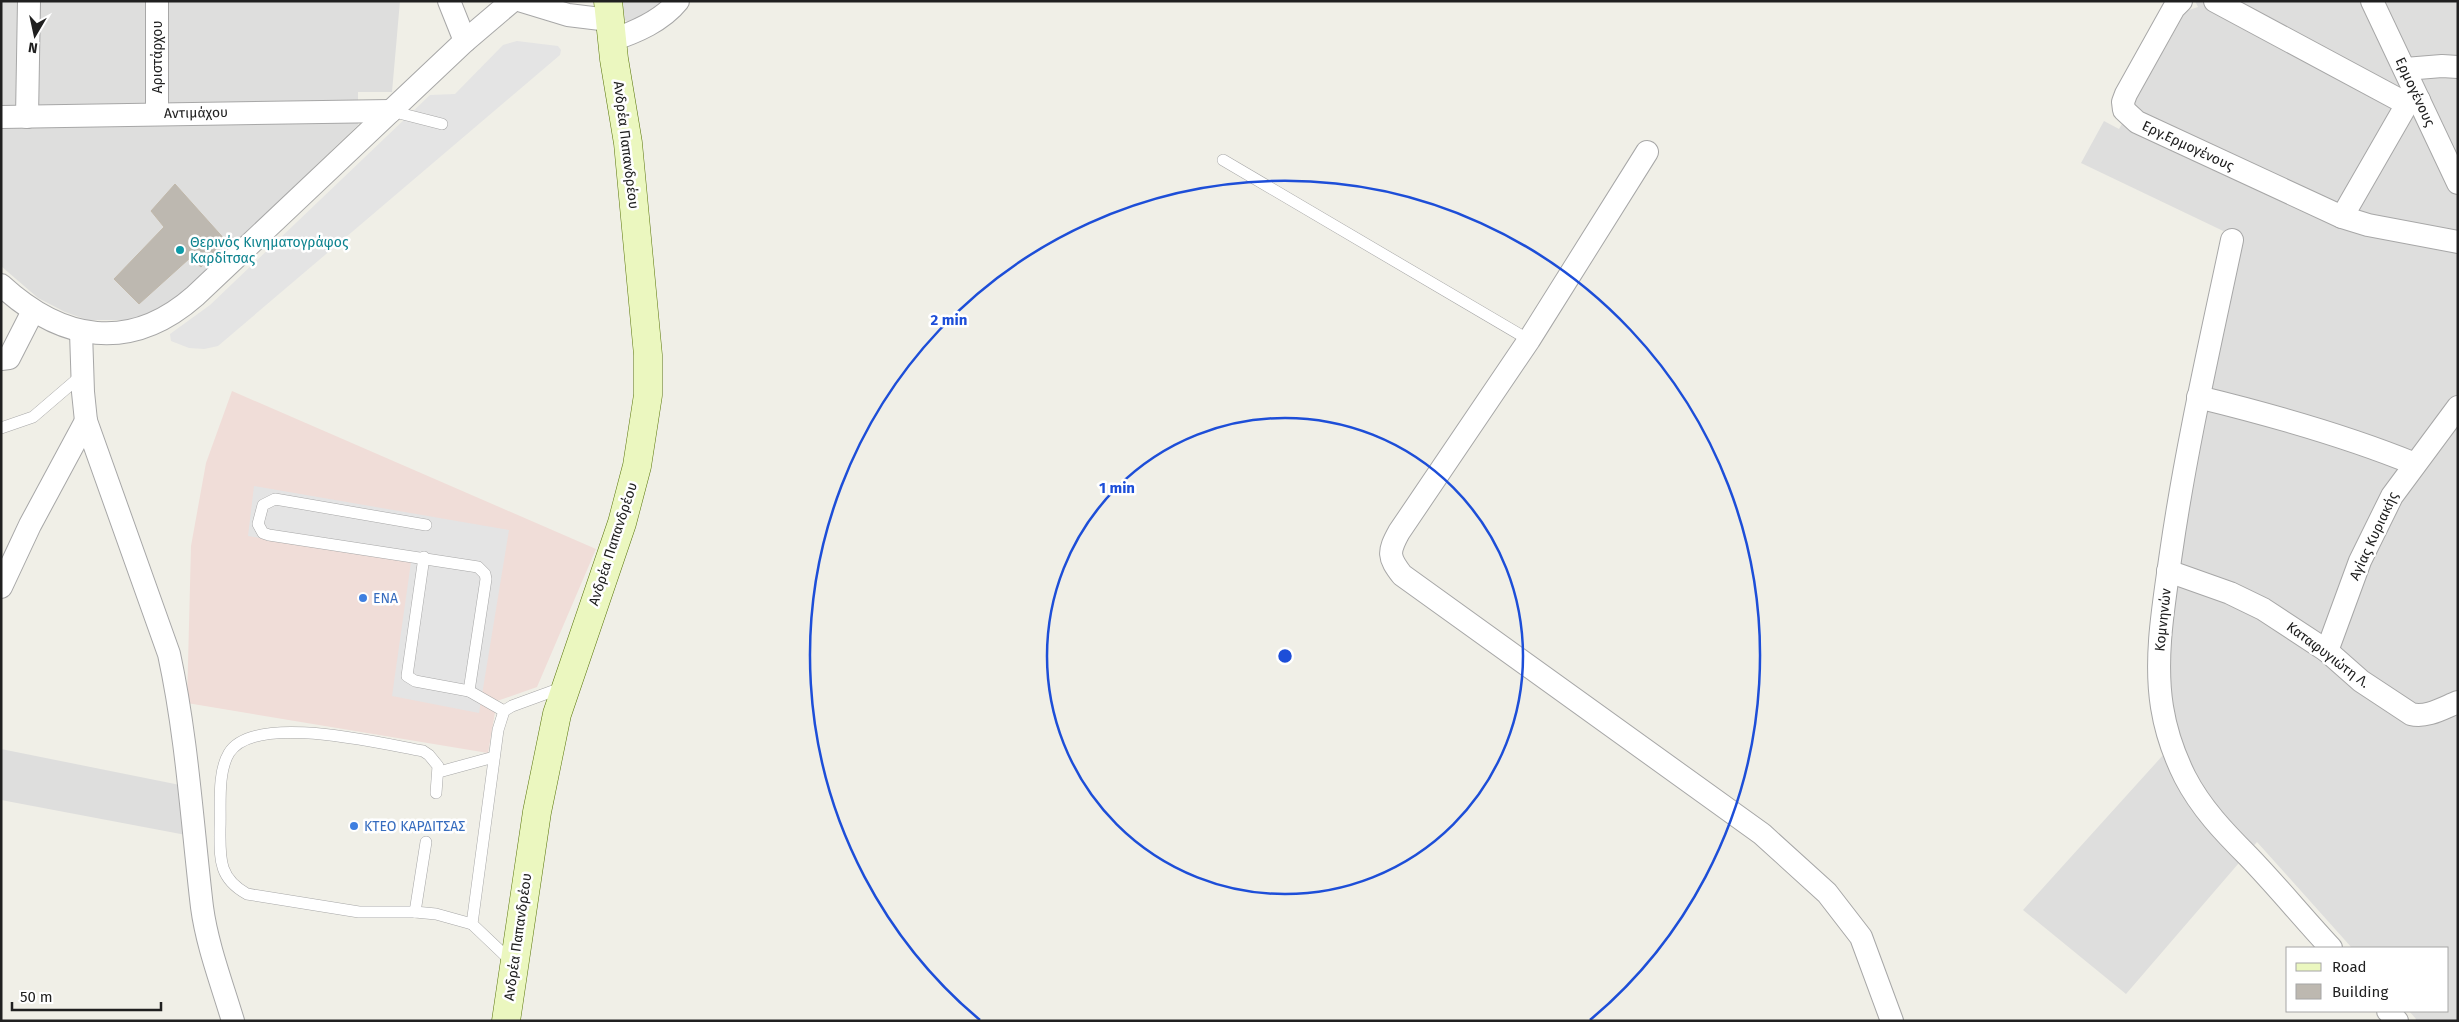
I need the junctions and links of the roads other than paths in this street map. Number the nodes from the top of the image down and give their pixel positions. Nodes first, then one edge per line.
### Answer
1 (28, 1) edge
2 (156, 1) edge
3 (449, 1) edge
4 (512, 1) edge
5 (522, 1) edge
6 (678, 1) edge
7 (2181, 1) edge
8 (2215, 1) edge
9 (2372, 1) edge
10 (610, 20) edge
11 (465, 41) junction
12 (2458, 67) edge
13 (2405, 69) junction
14 (2413, 102) junction
15 (391, 111) junction
16 (157, 114) junction
17 (1, 117) edge
18 (27, 117) junction
19 (442, 124) dead end
20 (1647, 152) dead end
21 (1223, 160) dead end
22 (2455, 174) edge
23 (2342, 217) junction
24 (2232, 240) dead end
25 (2458, 242) edge
26 (1, 285) edge
27 (33, 311) junction
28 (81, 332) junction
29 (1529, 340) junction
30 (4, 362) edge
31 (82, 375) junction
32 (2198, 398) junction
33 (2458, 407) edge
34 (86, 421) junction
35 (1, 428) edge
36 (2415, 464) junction
37 (426, 525) dead end
38 (424, 557) junction
39 (2168, 571) junction
40 (1, 586) edge
41 (2327, 651) junction
42 (565, 686) junction
43 (469, 691) junction
44 (2458, 702) edge
45 (504, 711) junction
46 (494, 757) junction
47 (439, 772) junction
48 (436, 793) dead end
49 (426, 842) dead end
50 (415, 912) junction
51 (472, 924) junction
52 (2330, 947) edge
53 (514, 964) junction
54 (233, 1021) edge
55 (506, 1021) edge
56 (1892, 1021) edge

1 - 18 street
2 - 16 street, Αριστάρχου
3 - 11 street
4 - 11 street
5 - 10 street
6 - 10 street
7 - 23 street, Εργ.Ερμογένους
8 - 14 street
9 - 13 street, Ερμογένους
10 - 42 main road, Ανδρέα Παπανδρέου
11 - 15 street
12 - 13 street
13 - 14 street, Ερμογένους
14 - 22 street, Ερμογένους
14 - 23 street
15 - 16 street, Αντιμάχου
15 - 19 lane
15 - 28 street
16 - 18 street, Αντιμάχου
17 - 18 street, Αντιμάχου
20 - 29 street
21 - 29 lane
23 - 25 street, Εργ.Ερμογένους
24 - 32 street, Κομνηνών
26 - 27 street
27 - 28 street
27 - 30 street
28 - 31 street
29 - 56 street
31 - 34 street
31 - 35 lane
32 - 36 street
32 - 39 street, Κομνηνών
33 - 36 street, Αγίας Κυριακής
34 - 40 street
34 - 54 street
36 - 41 street, Αγίας Κυριακής
37 - 38 lane
38 - 43 lane
38 - 43 lane
39 - 41 street, Καταφυγιώτη Λ.
39 - 52 street, Κομνηνών
41 - 44 street, Καταφυγιώτη Λ.
42 - 45 lane
42 - 53 main road, Ανδρέα Παπανδρέου
43 - 45 lane
45 - 46 lane
46 - 47 lane
46 - 51 lane
47 - 48 lane
47 - 50 lane
49 - 50 lane
50 - 51 lane
51 - 53 lane
53 - 55 main road, Ανδρέα Παπανδρέου

